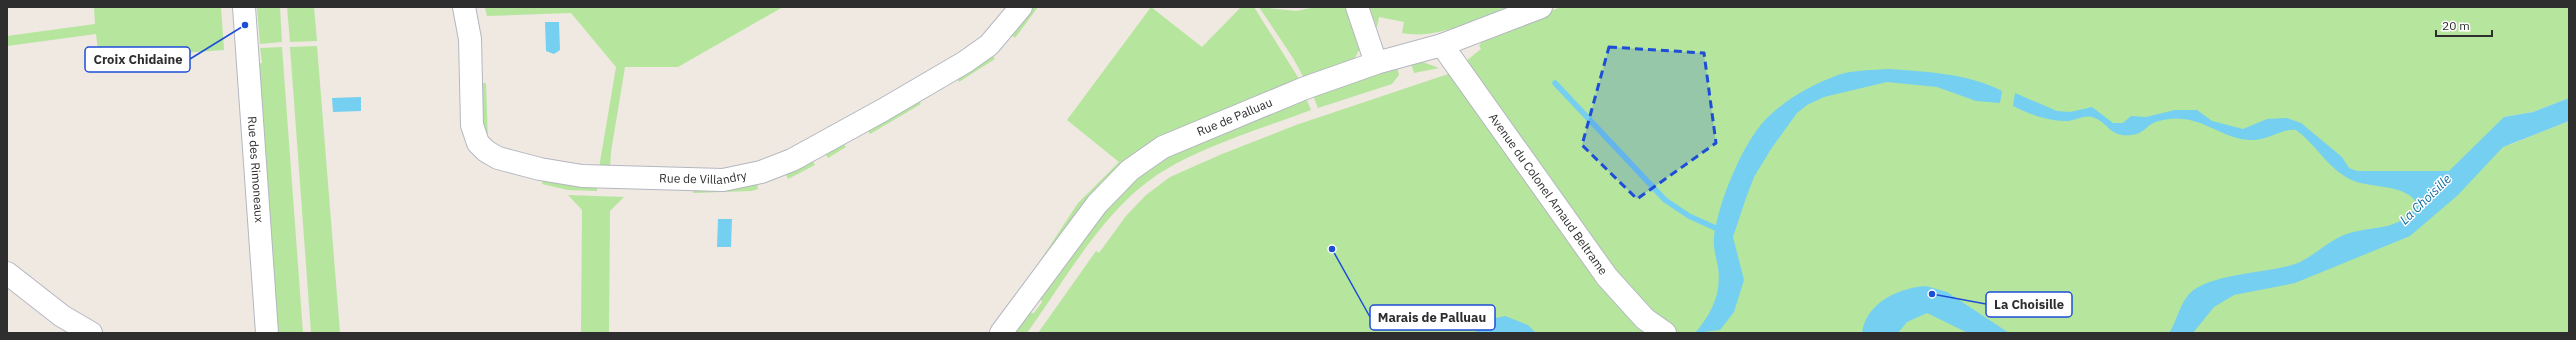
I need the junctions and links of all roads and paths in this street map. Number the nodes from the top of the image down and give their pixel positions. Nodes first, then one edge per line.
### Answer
1 (244, 7) edge
2 (464, 7) edge
3 (1021, 7) edge
4 (1357, 7) edge
5 (1541, 7) edge
6 (1442, 45) junction
7 (1376, 63) junction
8 (7, 273) edge
9 (91, 333) edge
10 (267, 333) edge
11 (1001, 333) edge
12 (1665, 333) edge

1 - 10 street, Rue des Rimoneaux
2 - 3 street, Rue de Villandry
4 - 7 street
5 - 6 street, Rue de Palluau
6 - 7 street, Rue de Palluau
6 - 12 street, Avenue du Colonel Arnaud Beltrame
7 - 11 street, Rue de Palluau
8 - 9 street

